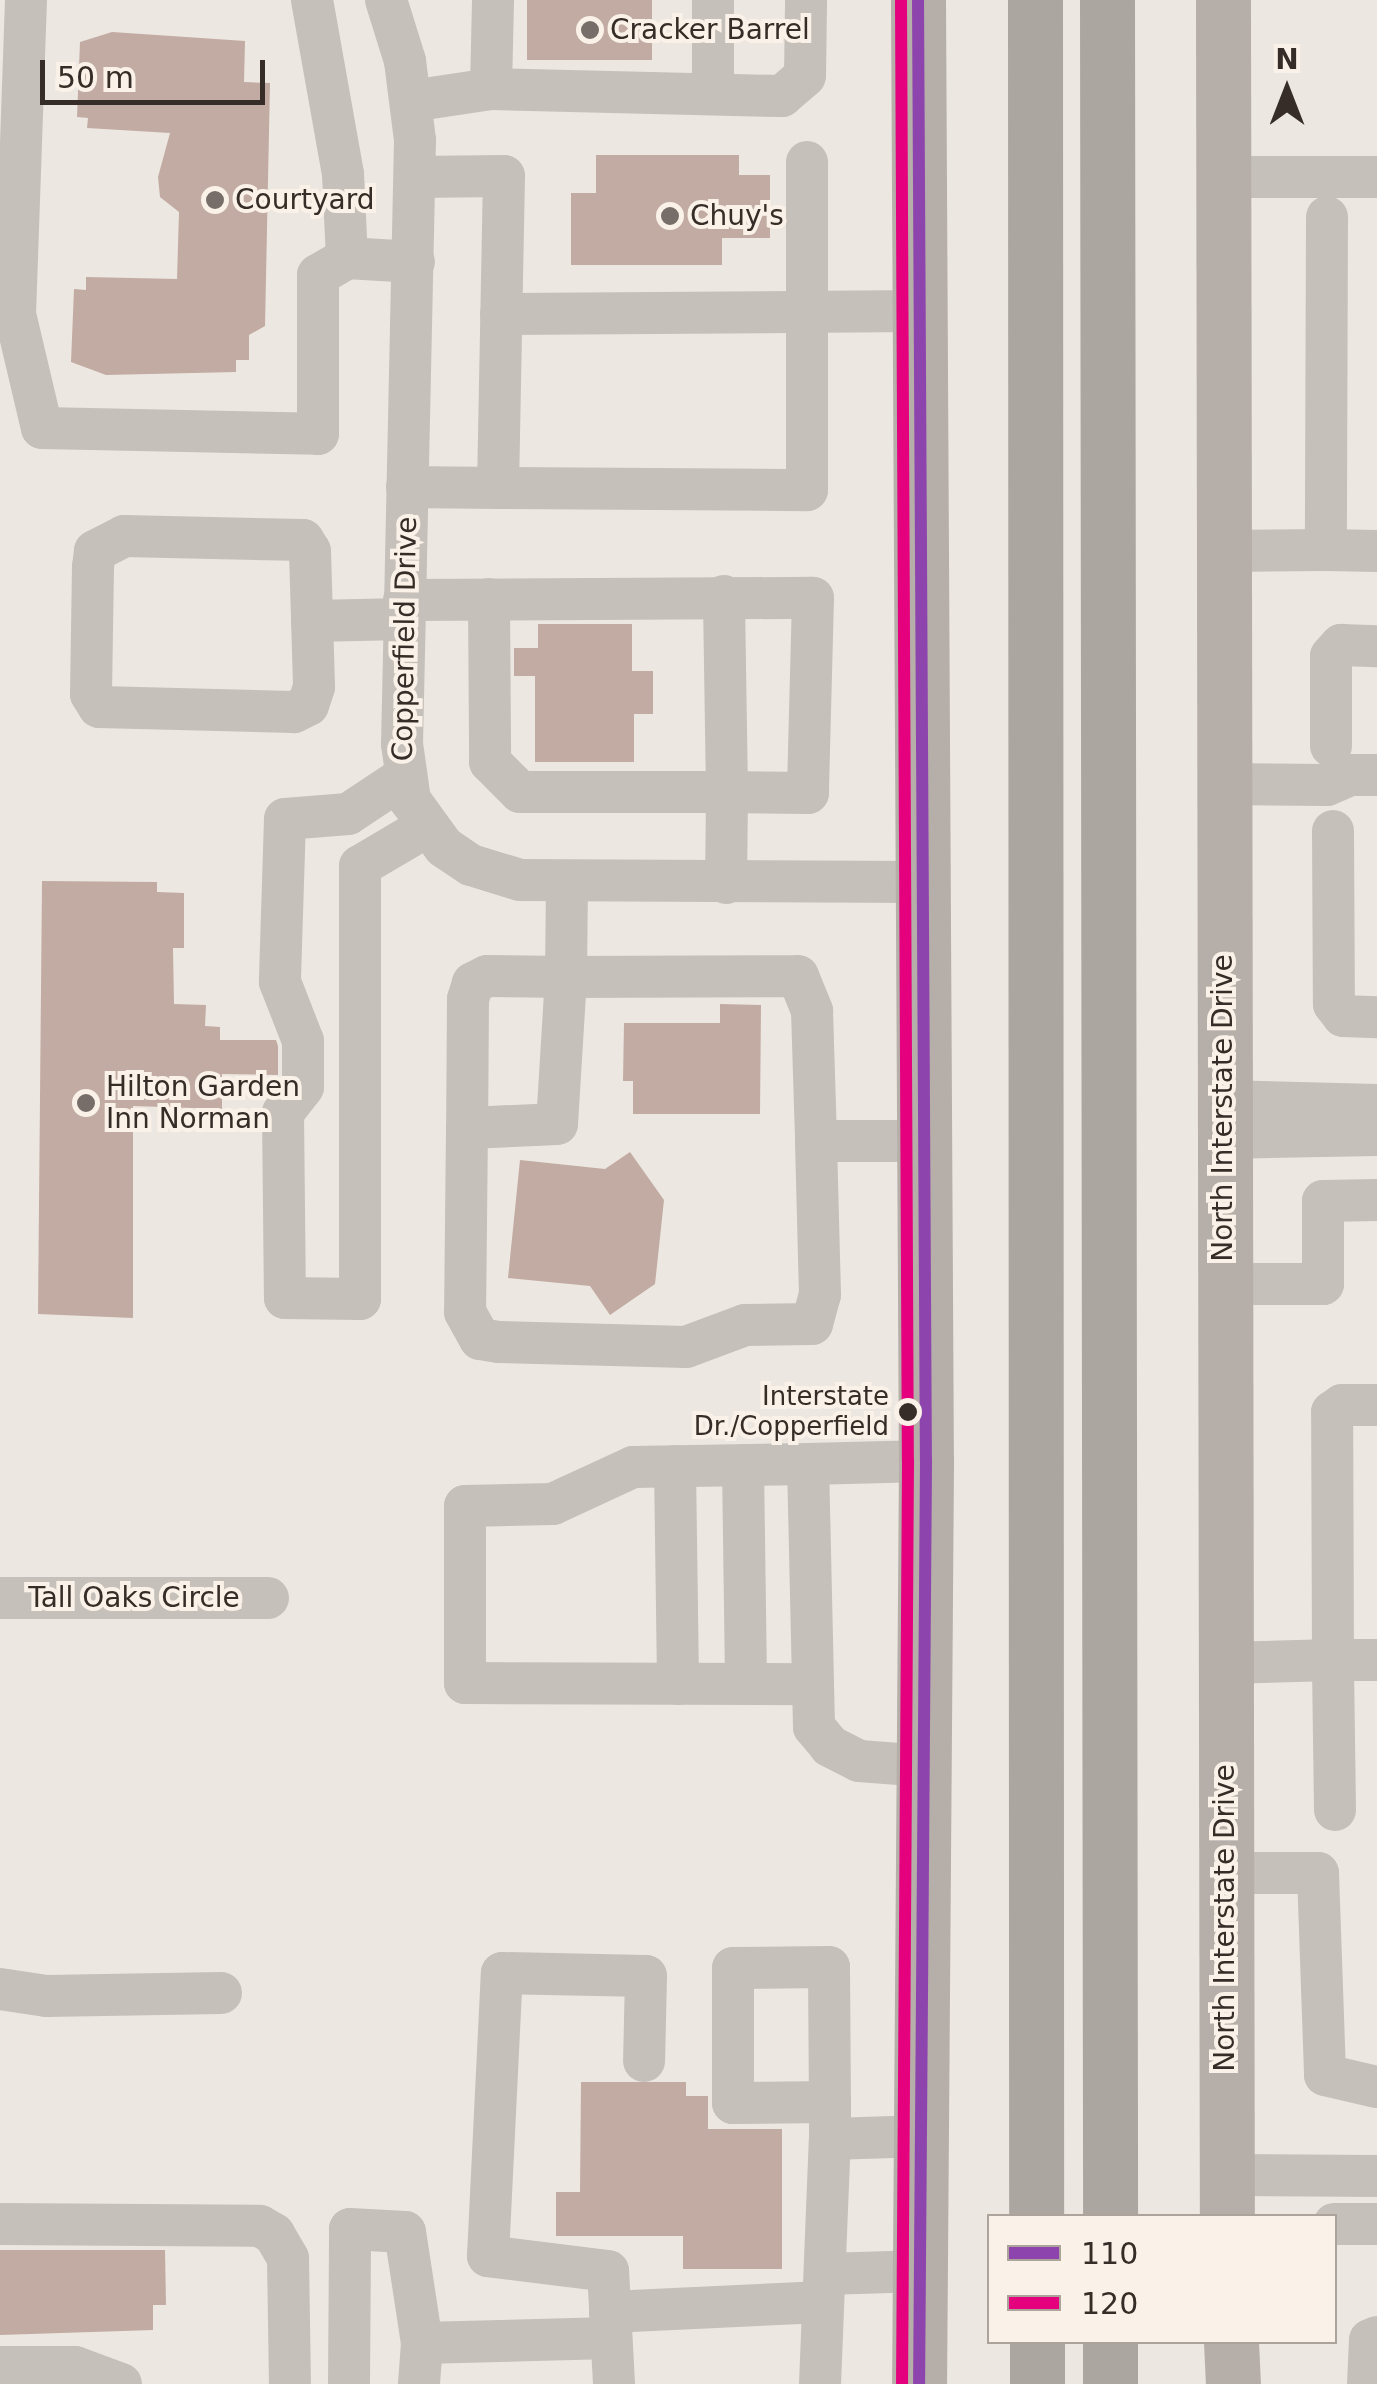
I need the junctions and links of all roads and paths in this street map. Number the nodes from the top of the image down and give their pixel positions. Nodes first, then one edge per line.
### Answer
1 (26, 0) edge
2 (312, 0) edge
3 (386, 0) edge
4 (493, 0) edge
5 (714, 0) edge
6 (806, 0) edge
7 (918, 0) edge
8 (1034, 0) edge
9 (1107, 0) edge
10 (1223, 0) edge
11 (492, 89) junction
12 (714, 94) junction
13 (411, 101) junction
14 (806, 162) dead end
15 (414, 176) junction
16 (1224, 176) junction
17 (1377, 176) edge
18 (1327, 218) dead end
19 (347, 258) junction
20 (414, 262) junction
21 (918, 310) junction
22 (808, 312) junction
23 (501, 314) junction
24 (407, 487) junction
25 (498, 488) junction
26 (1326, 550) junction
27 (1223, 551) junction
28 (1377, 551) edge
29 (724, 596) junction
30 (488, 600) junction
31 (404, 610) junction
32 (312, 621) junction
33 (1377, 646) edge
34 (1329, 766) junction
35 (1377, 775) edge
36 (404, 777) junction
37 (1223, 784) junction
38 (727, 792) junction
39 (1377, 802) edge
40 (428, 826) junction
41 (1334, 830) dead end
42 (567, 882) junction
43 (920, 882) junction
44 (726, 883) junction
45 (566, 976) junction
46 (1377, 1017) edge
47 (1377, 1105) edge
48 (1223, 1120) junction
49 (466, 1128) junction
50 (1377, 1135) edge
51 (816, 1141) junction
52 (920, 1141) junction
53 (1377, 1200) edge
54 (1223, 1284) junction
55 (1377, 1405) edge
56 (926, 1461) junction
57 (808, 1464) junction
58 (743, 1465) junction
59 (675, 1466) junction
60 (0, 1598) edge
61 (268, 1598) dead end
62 (1333, 1660) junction
63 (1377, 1660) edge
64 (1224, 1664) junction
65 (678, 1684) junction
66 (746, 1684) junction
67 (812, 1684) junction
68 (925, 1766) junction
69 (1335, 1810) dead end
70 (1225, 1873) junction
71 (0, 1989) edge
72 (221, 1993) dead end
73 (644, 2062) dead end
74 (1377, 2087) edge
75 (925, 2136) junction
76 (1377, 2176) edge
77 (1226, 2196) edge
78 (1036, 2214) edge
79 (1110, 2214) edge
80 (0, 2224) edge
81 (1337, 2224) edge
82 (1377, 2224) edge
83 (923, 2271) junction
84 (824, 2288) junction
85 (611, 2325) junction
86 (1377, 2337) edge
87 (1036, 2344) edge
88 (1110, 2344) edge
89 (1231, 2344) edge
90 (421, 2364) edge
91 (0, 2367) edge
92 (116, 2379) edge
93 (290, 2384) edge
94 (348, 2384) edge
95 (614, 2384) edge
96 (820, 2384) edge
97 (919, 2384) edge
98 (1037, 2384) edge
99 (1110, 2384) edge
100 (1233, 2384) edge
101 (1368, 2384) edge

1 - 19 street
2 - 19 street
3 - 13 street, Copperfield Drive
4 - 11 street
5 - 12 street
6 - 12 street
7 - 21 main road
8 - 78 highway
9 - 79 highway
10 - 16 main road, North Interstate Drive
11 - 12 street
11 - 13 street
13 - 15 street, Copperfield Drive
14 - 22 street
15 - 20 street, Copperfield Drive
15 - 23 street
16 - 17 street
16 - 27 main road, North Interstate Drive
18 - 26 street
19 - 20 street
20 - 24 street, Copperfield Drive
21 - 22 street
21 - 43 main road
22 - 23 street
22 - 25 street
23 - 25 street
24 - 25 street
24 - 31 street, Copperfield Drive
26 - 27 street
26 - 28 street
27 - 37 main road, North Interstate Drive
29 - 30 street
29 - 38 street
29 - 38 street
30 - 31 street
30 - 38 street
31 - 32 street
31 - 36 street, Copperfield Drive
32 - 32 street
33 - 34 street
34 - 35 street
34 - 37 street
34 - 39 street
36 - 40 street, Copperfield Drive
36 - 40 street
37 - 48 main road, North Interstate Drive
38 - 44 street
40 - 42 street, Copperfield Drive
41 - 46 street
42 - 44 street, Copperfield Drive
42 - 45 street
43 - 44 street, Copperfield Drive
43 - 52 main road
45 - 49 street
45 - 49 street
45 - 51 street
47 - 48 street
48 - 50 street
48 - 54 main road, North Interstate Drive
49 - 51 street
51 - 52 street
52 - 56 main road
53 - 54 street
54 - 64 main road, North Interstate Drive
55 - 62 street
56 - 57 street
56 - 68 main road
57 - 58 street
57 - 67 street
58 - 59 street
58 - 66 street
59 - 65 street
59 - 65 street
60 - 61 street, Tall Oaks Circle
62 - 63 street
62 - 64 street
62 - 69 street
64 - 70 main road, North Interstate Drive
65 - 66 street
66 - 67 street
67 - 68 street
68 - 75 main road
70 - 74 street
70 - 77 main road, North Interstate Drive
71 - 72 street
73 - 85 street
75 - 83 main road
75 - 84 street
76 - 77 street
80 - 93 street
81 - 82 street
83 - 84 street
83 - 97 main road
84 - 85 street
84 - 96 street
85 - 90 street
85 - 95 street
86 - 101 street
87 - 98 highway
88 - 99 highway
89 - 100 main road
90 - 94 street
91 - 92 street

